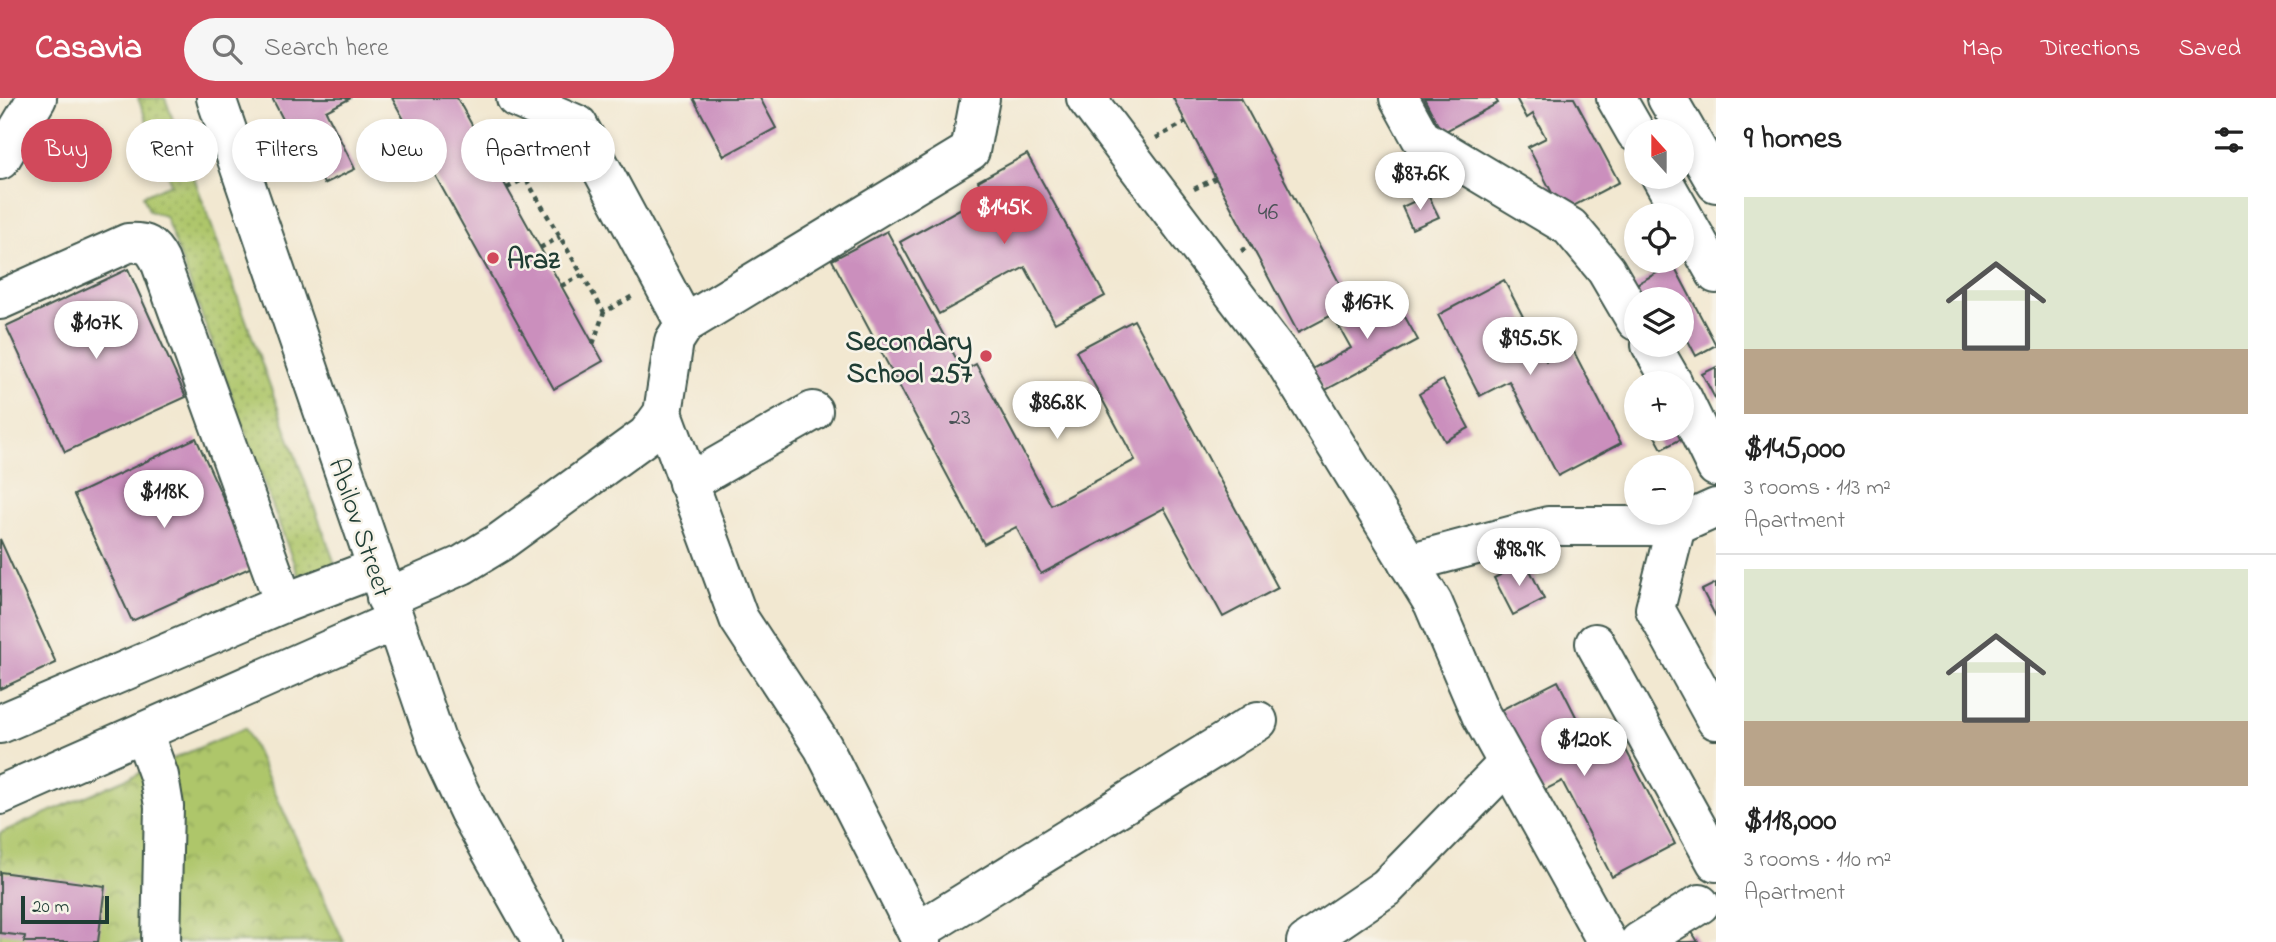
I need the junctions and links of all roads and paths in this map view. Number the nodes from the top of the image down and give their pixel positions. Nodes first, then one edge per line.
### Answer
1 (216, 98) edge
2 (980, 98) edge
3 (1086, 98) edge
4 (1399, 98) edge
5 (1616, 98) edge
6 (1667, 98) edge
7 (31, 100) edge
8 (507, 110) edge
9 (1628, 119) edge
10 (0, 160) edge
11 (518, 182) edge
12 (528, 182) edge
13 (1716, 183) edge
14 (507, 188) dead end
15 (1668, 189) edge
16 (560, 237) junction
17 (540, 248) dead end
18 (1716, 274) edge
19 (582, 275) junction
20 (662, 280) junction
21 (561, 286) dead end
22 (0, 300) edge
23 (1624, 301) edge
24 (604, 312) junction
25 (685, 324) junction
26 (593, 344) dead end
27 (813, 411) dead end
28 (663, 413) junction
29 (1694, 422) edge
30 (1716, 467) edge
31 (688, 482) junction
32 (1716, 508) edge
33 (1676, 526) junction
34 (1408, 563) junction
35 (385, 596) junction
36 (284, 603) junction
37 (1595, 643) dead end
38 (1716, 720) edge
39 (1258, 721) dead end
40 (0, 724) edge
41 (143, 732) junction
42 (1507, 764) junction
43 (0, 795) edge
44 (1716, 862) edge
45 (1700, 904) dead end
46 (920, 937) edge
47 (161, 942) edge
48 (542, 942) edge
49 (1306, 942) edge
50 (1607, 942) edge
51 (1639, 942) edge

1 - 35 street, Abilov Street
2 - 25 street
3 - 34 street
4 - 23 street
5 - 9 street
6 - 13 street
7 - 10 street
8 - 20 street
11 - 14 path
12 - 16 path
15 - 18 street
16 - 17 path
16 - 19 path
19 - 21 path
19 - 24 path
20 - 24 path
20 - 25 street
22 - 36 street
24 - 26 path
25 - 28 street
27 - 31 street
28 - 31 street
28 - 35 street
29 - 30 street
31 - 46 street
32 - 33 street
33 - 34 street
33 - 38 street
34 - 42 street
35 - 36 street
35 - 41 street
35 - 48 street, Abilov Street
36 - 40 street
37 - 44 street
39 - 46 street
41 - 43 street
41 - 47 street
42 - 49 street
42 - 50 street
45 - 51 street

